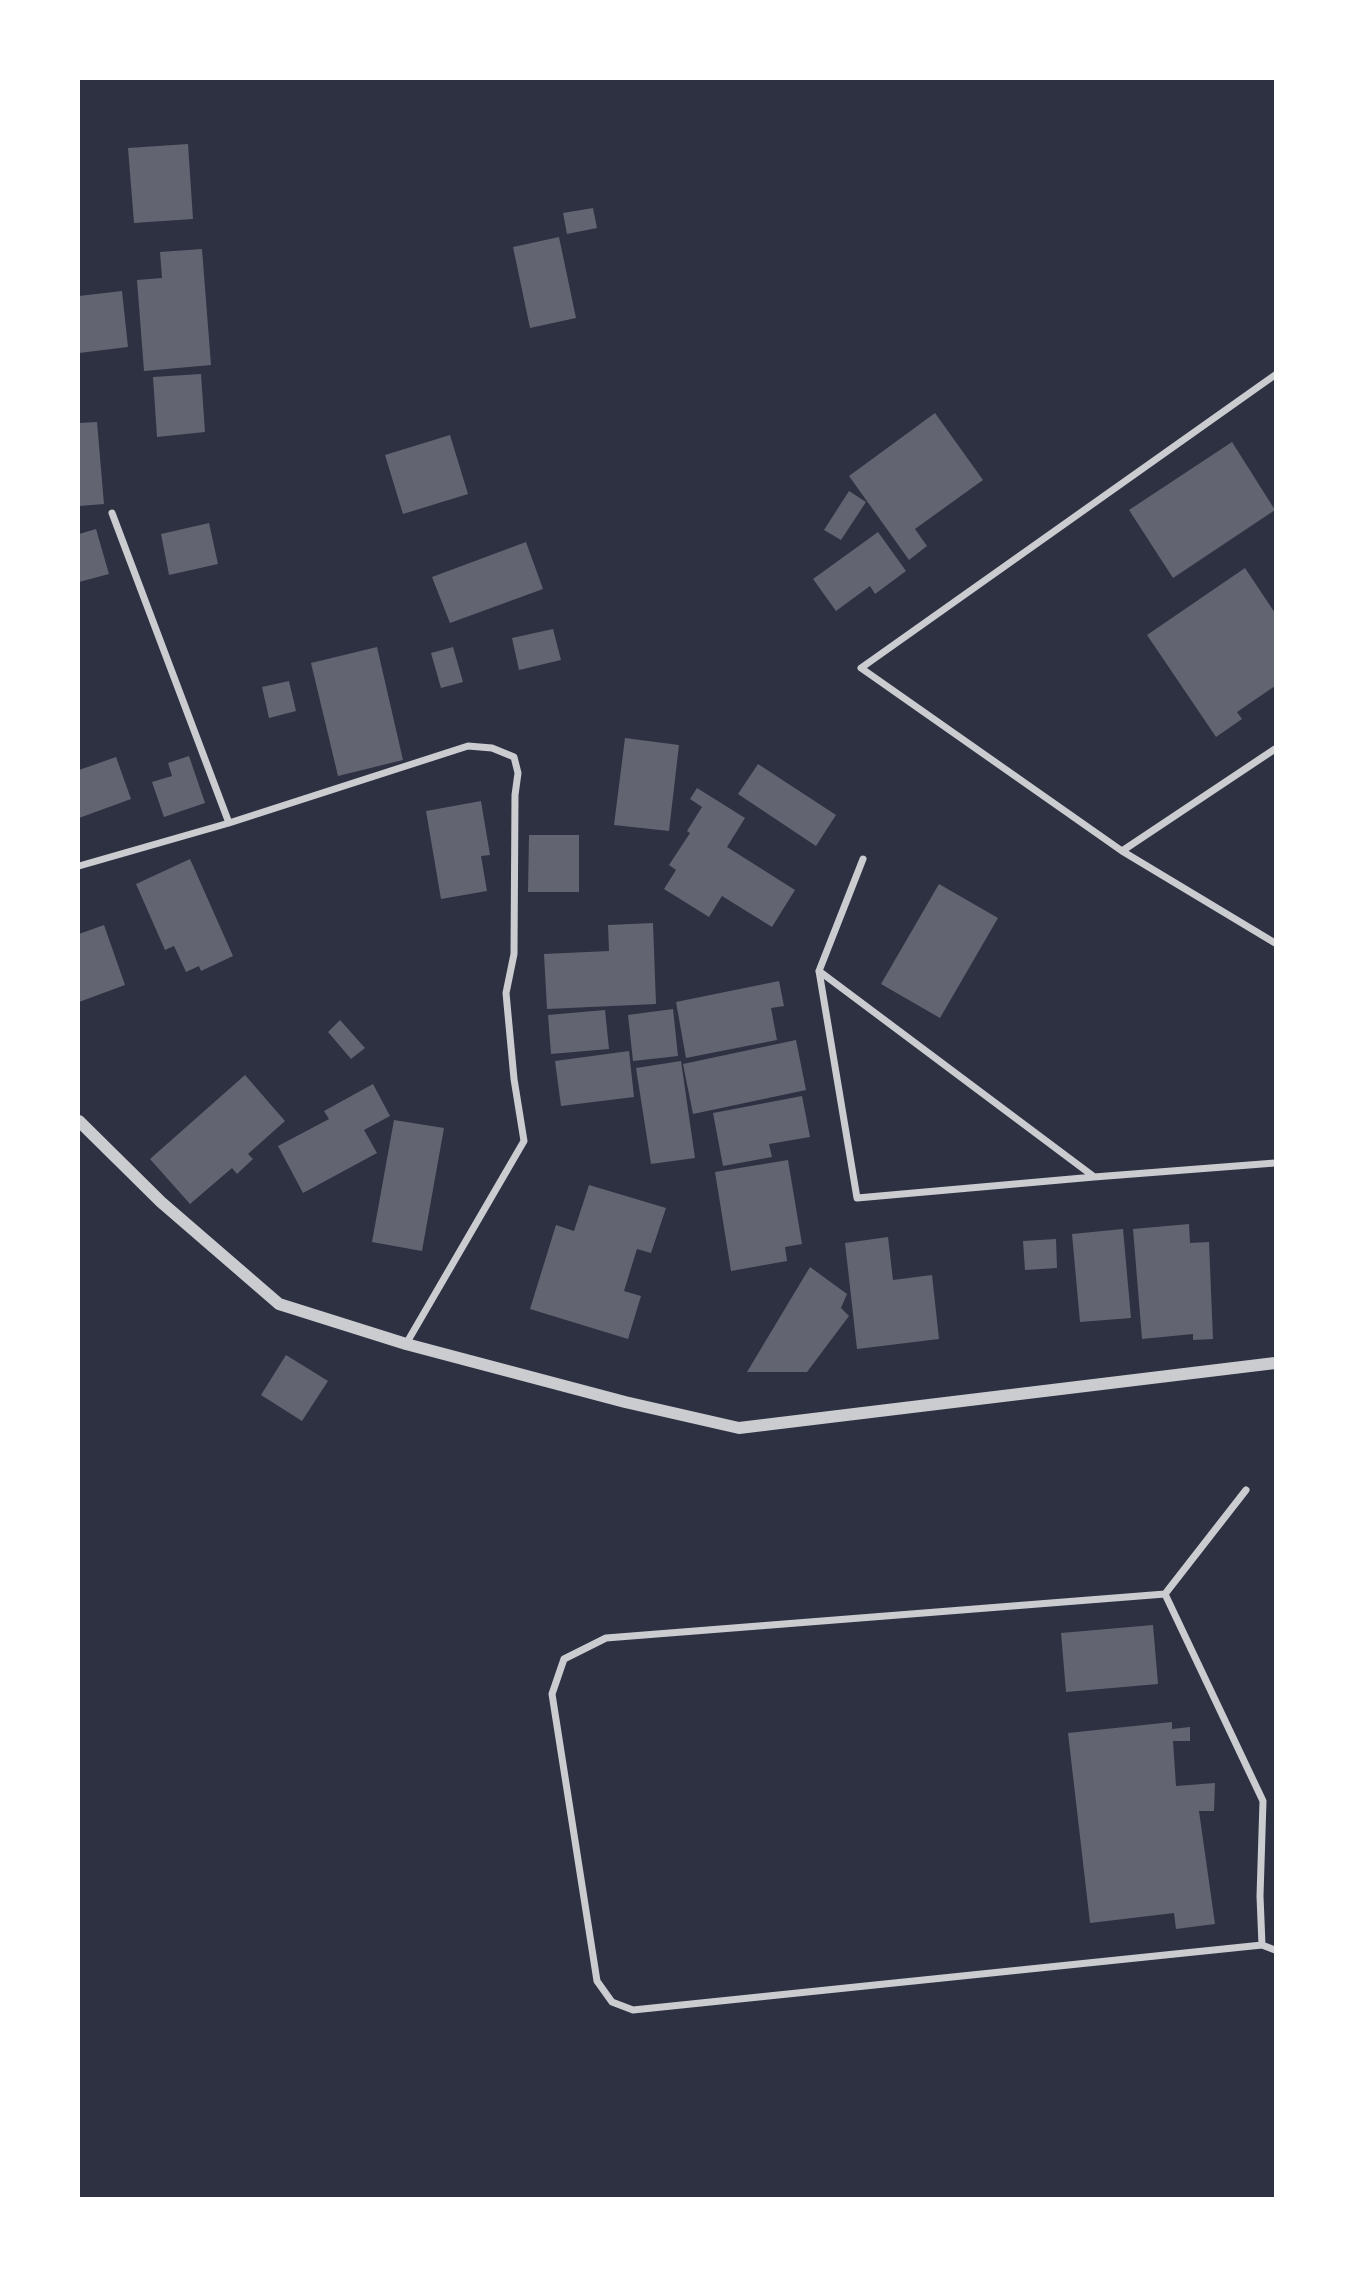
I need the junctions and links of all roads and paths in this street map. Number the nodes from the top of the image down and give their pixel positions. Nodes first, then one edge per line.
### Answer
1 (1275, 375) edge
2 (113, 513) dead end
3 (1275, 749) edge
4 (229, 823) junction
5 (1122, 851) junction
6 (863, 859) dead end
7 (79, 866) edge
8 (1275, 943) edge
9 (819, 971) junction
10 (79, 1121) edge
11 (1275, 1163) edge
12 (1094, 1177) junction
13 (406, 1344) junction
14 (1275, 1363) edge
15 (1247, 1490) dead end
16 (1165, 1594) junction
17 (1262, 1945) junction
18 (1275, 1950) edge

1 - 5 street
2 - 4 street
3 - 5 street
4 - 7 street
4 - 13 street
5 - 8 street
6 - 9 street
9 - 12 street
9 - 12 street
10 - 13 street
11 - 12 street
13 - 14 street
15 - 16 street
16 - 17 street
16 - 17 street
17 - 18 street

